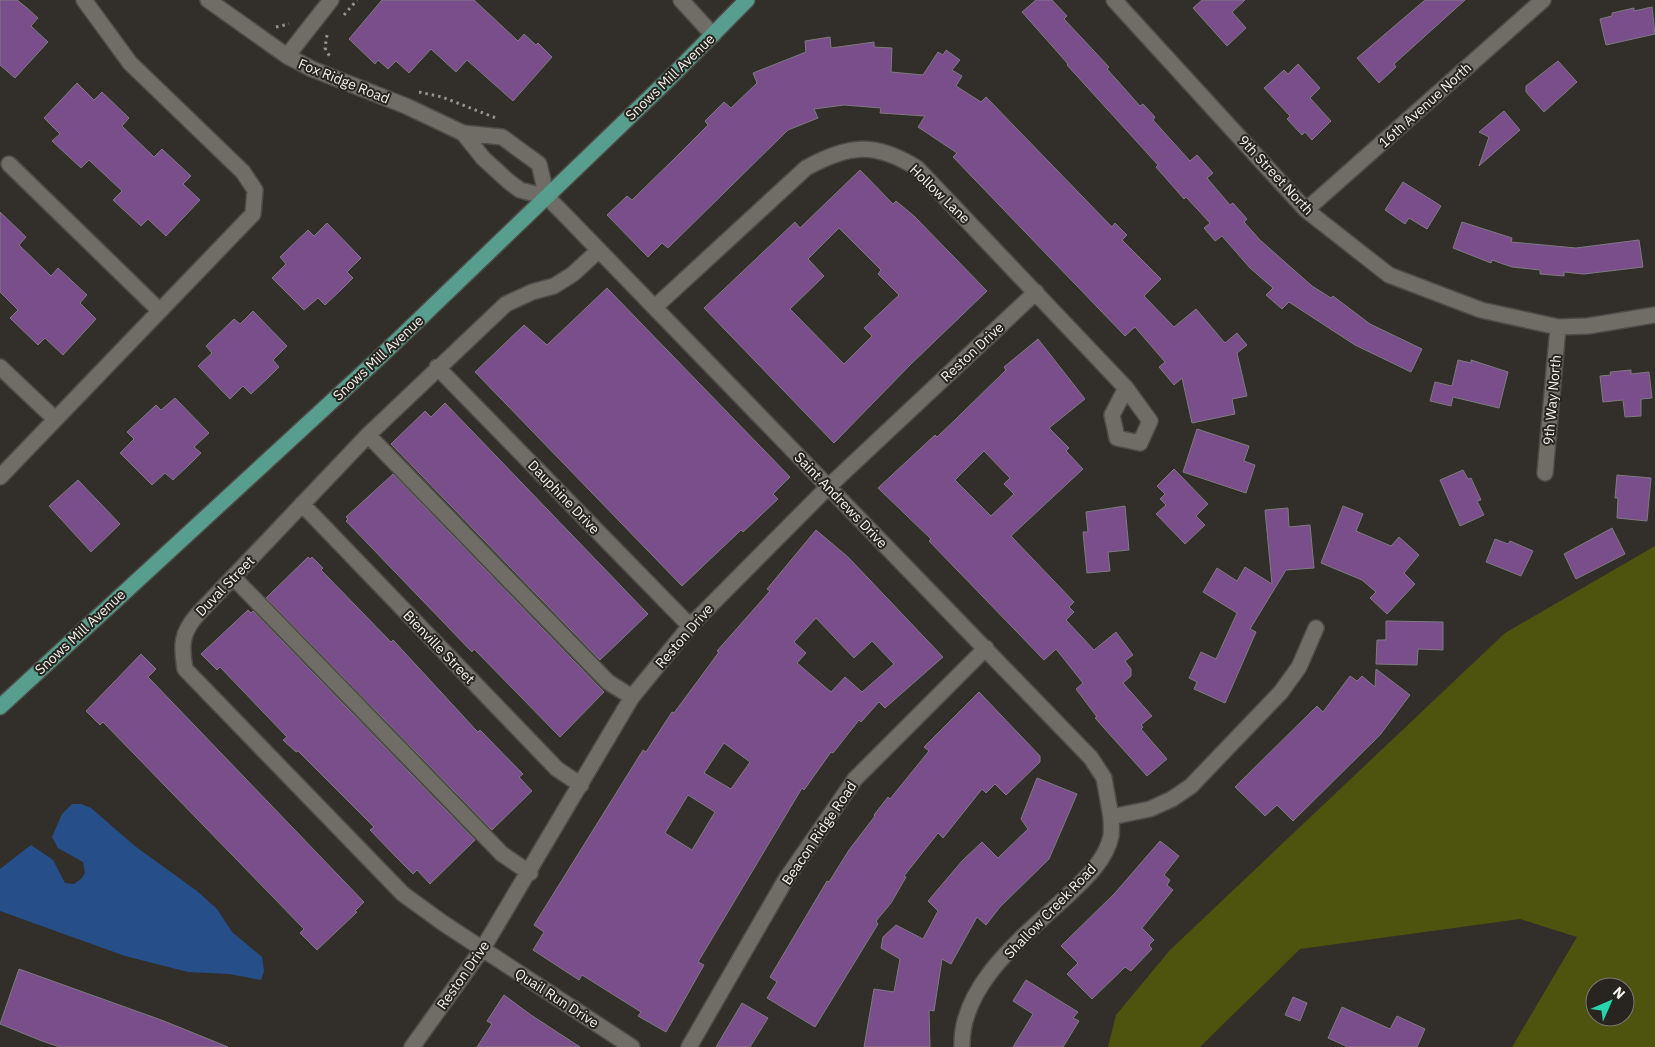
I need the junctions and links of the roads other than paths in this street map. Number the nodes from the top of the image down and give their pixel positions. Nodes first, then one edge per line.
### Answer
1 (84, 0) edge
2 (208, 0) edge
3 (331, 0) edge
4 (681, 0) edge
5 (747, 0) edge
6 (1543, 0) edge
7 (1124, 3) edge
8 (713, 35) junction
9 (287, 56) junction
10 (463, 133) junction
11 (9, 164) dead end
12 (547, 197) junction
13 (1306, 210) junction
14 (599, 250) junction
15 (1036, 292) junction
16 (655, 307) junction
17 (160, 311) junction
18 (1655, 315) edge
19 (1558, 328) junction
20 (0, 367) edge
21 (438, 367) junction
22 (1126, 388) dead end
23 (55, 420) junction
24 (368, 435) junction
25 (1545, 473) dead end
26 (0, 477) edge
27 (828, 487) junction
28 (302, 504) junction
29 (234, 578) junction
30 (690, 626) junction
31 (1316, 628) dead end
32 (986, 648) junction
33 (632, 697) junction
34 (0, 707) edge
35 (581, 784) junction
36 (1111, 817) junction
37 (530, 872) junction
38 (483, 948) junction
39 (412, 1047) edge
40 (632, 1047) edge
41 (689, 1047) edge
42 (962, 1047) edge

1 - 17 street
2 - 9 street, Fox Ridge Road
3 - 9 street
4 - 8 street
5 - 8 main road, Snows Mill Avenue
6 - 13 street, 16th Avenue North
7 - 13 street, 9th Street North
8 - 12 main road, Snows Mill Avenue
9 - 10 street, Fox Ridge Road
10 - 12 street, Fox Ridge Road
10 - 12 street, Fox Ridge Road
11 - 17 street
12 - 14 street, Saint Andrews Drive
12 - 34 main road, Snows Mill Avenue
13 - 19 street, 9th Street North
14 - 16 street, Saint Andrews Drive
14 - 21 street, Duval Street
15 - 16 street, Hollow Lane
15 - 22 street, Hollow Lane
15 - 27 street, Reston Drive
16 - 27 street, Saint Andrews Drive
17 - 23 street
18 - 19 street, 9th Street North
19 - 25 street, 9th Way North
20 - 23 street
21 - 24 street, Duval Street
21 - 30 street, Dauphine Drive
23 - 26 street
24 - 28 street, Duval Street
24 - 33 street
27 - 30 street, Reston Drive
27 - 32 street, Saint Andrews Drive
28 - 29 street, Duval Street
28 - 35 street, Bienville Street
29 - 37 street
29 - 38 street, Duval Street
30 - 33 street, Reston Drive
31 - 36 street
32 - 36 street, Saint Andrews Drive
32 - 41 street, Beacon Ridge Road
33 - 35 street, Reston Drive
35 - 37 street, Reston Drive
36 - 42 street, Shallow Creek Road
37 - 38 street, Reston Drive
38 - 39 street, Reston Drive
38 - 40 street, Quail Run Drive

